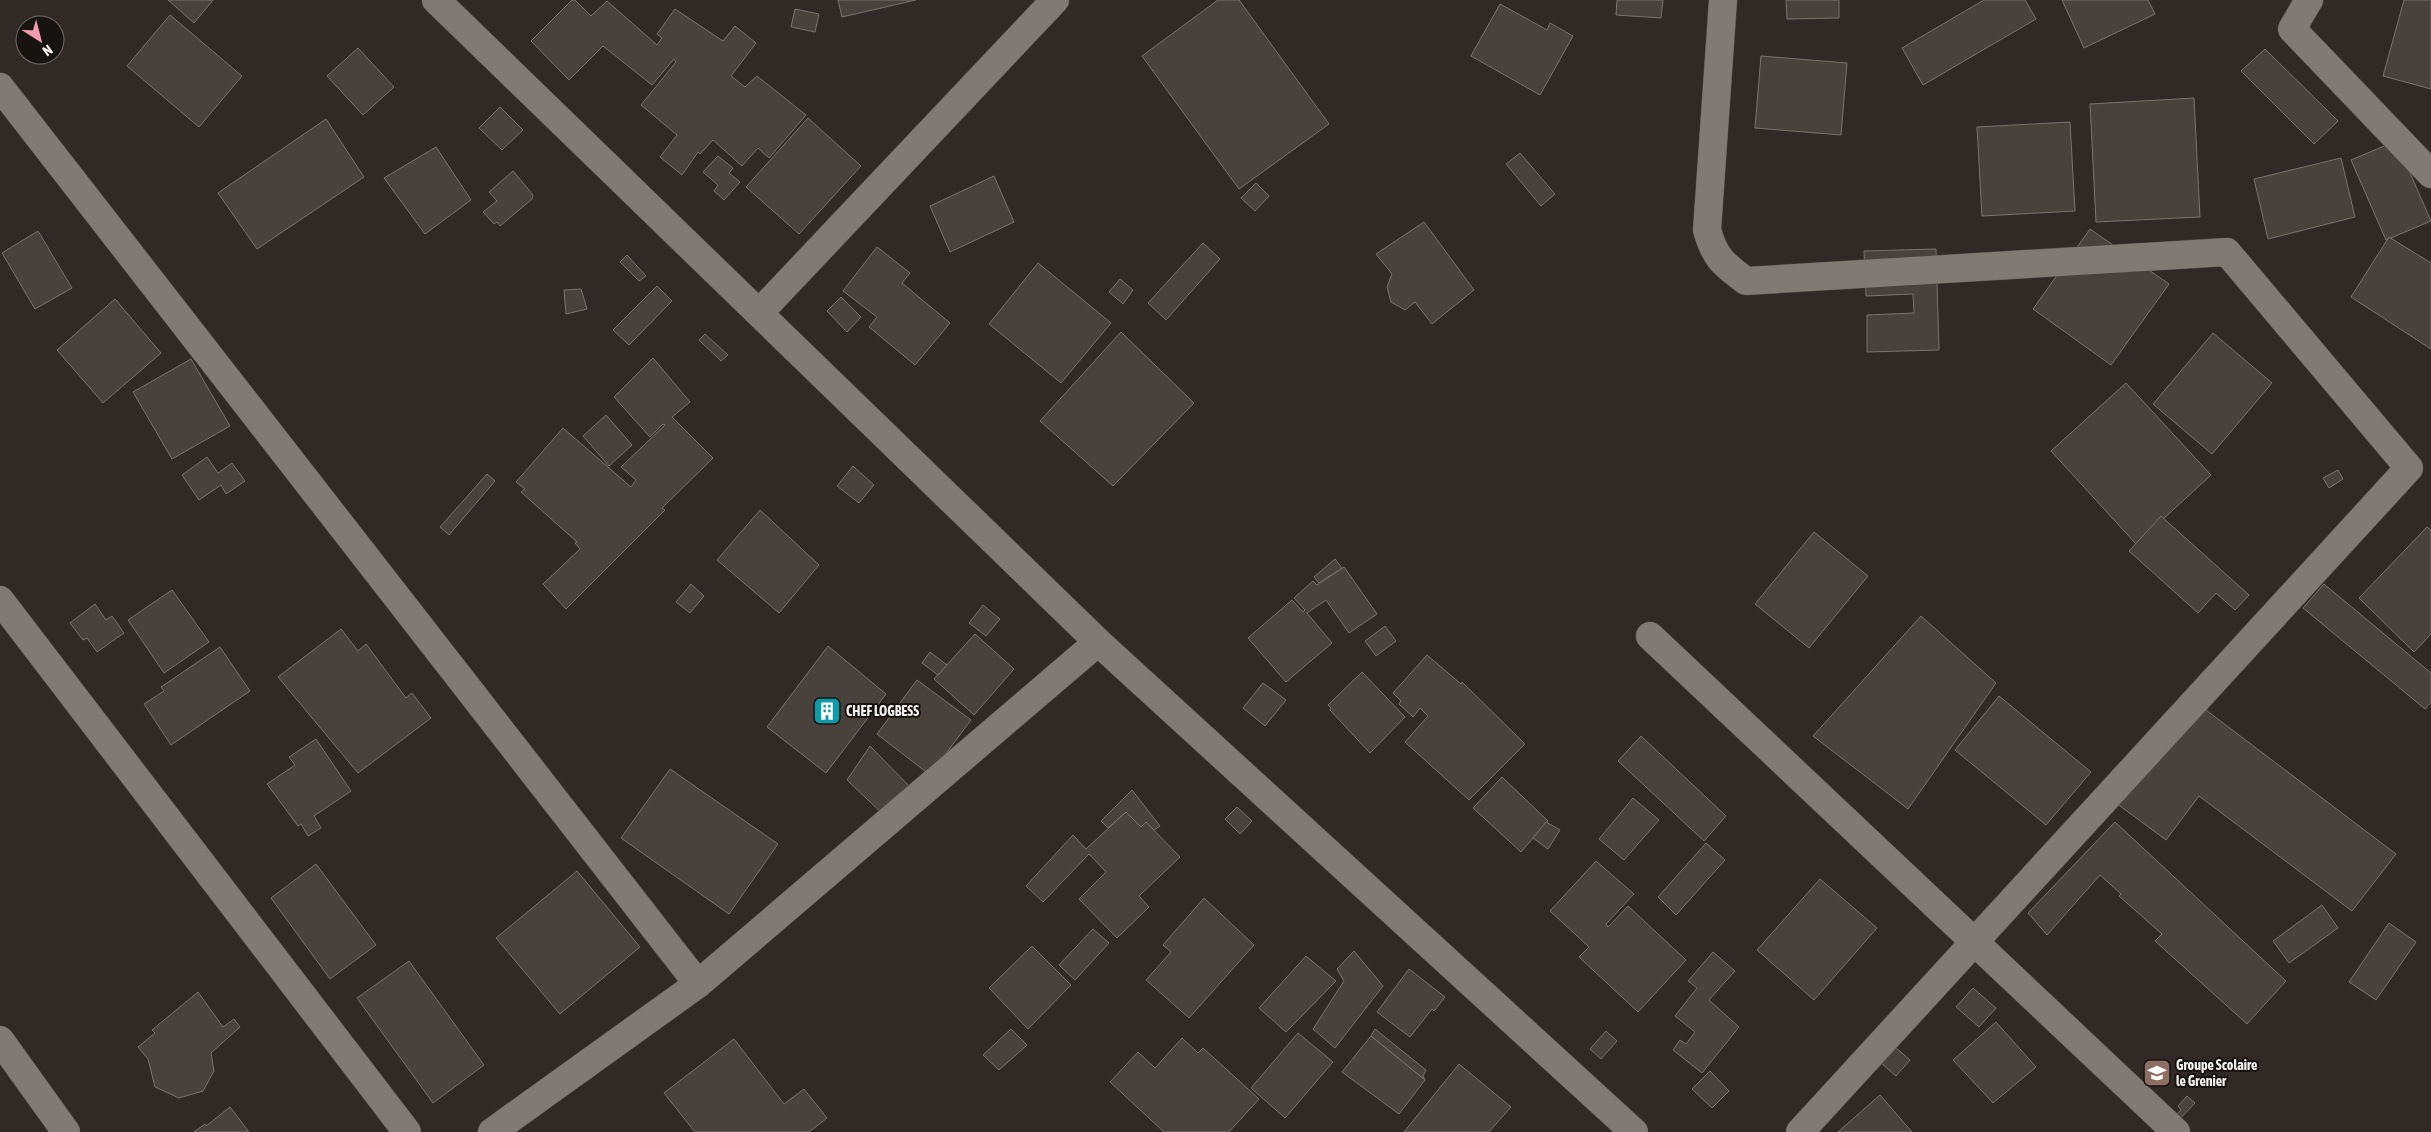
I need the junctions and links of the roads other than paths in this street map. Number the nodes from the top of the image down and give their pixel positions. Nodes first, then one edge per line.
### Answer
1 (436, 0) edge
2 (1055, 0) edge
3 (1723, 0) edge
4 (2309, 0) edge
5 (0, 87) edge
6 (2431, 174) edge
7 (759, 313) junction
8 (0, 600) edge
9 (1650, 636) dead end
10 (1098, 642) junction
11 (1975, 942) junction
12 (698, 984) junction
13 (0, 1040) edge
14 (66, 1132) edge
15 (407, 1132) edge
16 (492, 1132) edge
17 (1634, 1132) edge
18 (1800, 1132) edge
19 (2176, 1132) edge

1 - 7 street
2 - 7 street
3 - 11 street
4 - 6 street
5 - 12 street
7 - 10 street
8 - 15 street
9 - 11 street
10 - 12 street
10 - 17 street
11 - 18 street
11 - 19 street
12 - 16 street
13 - 14 street

